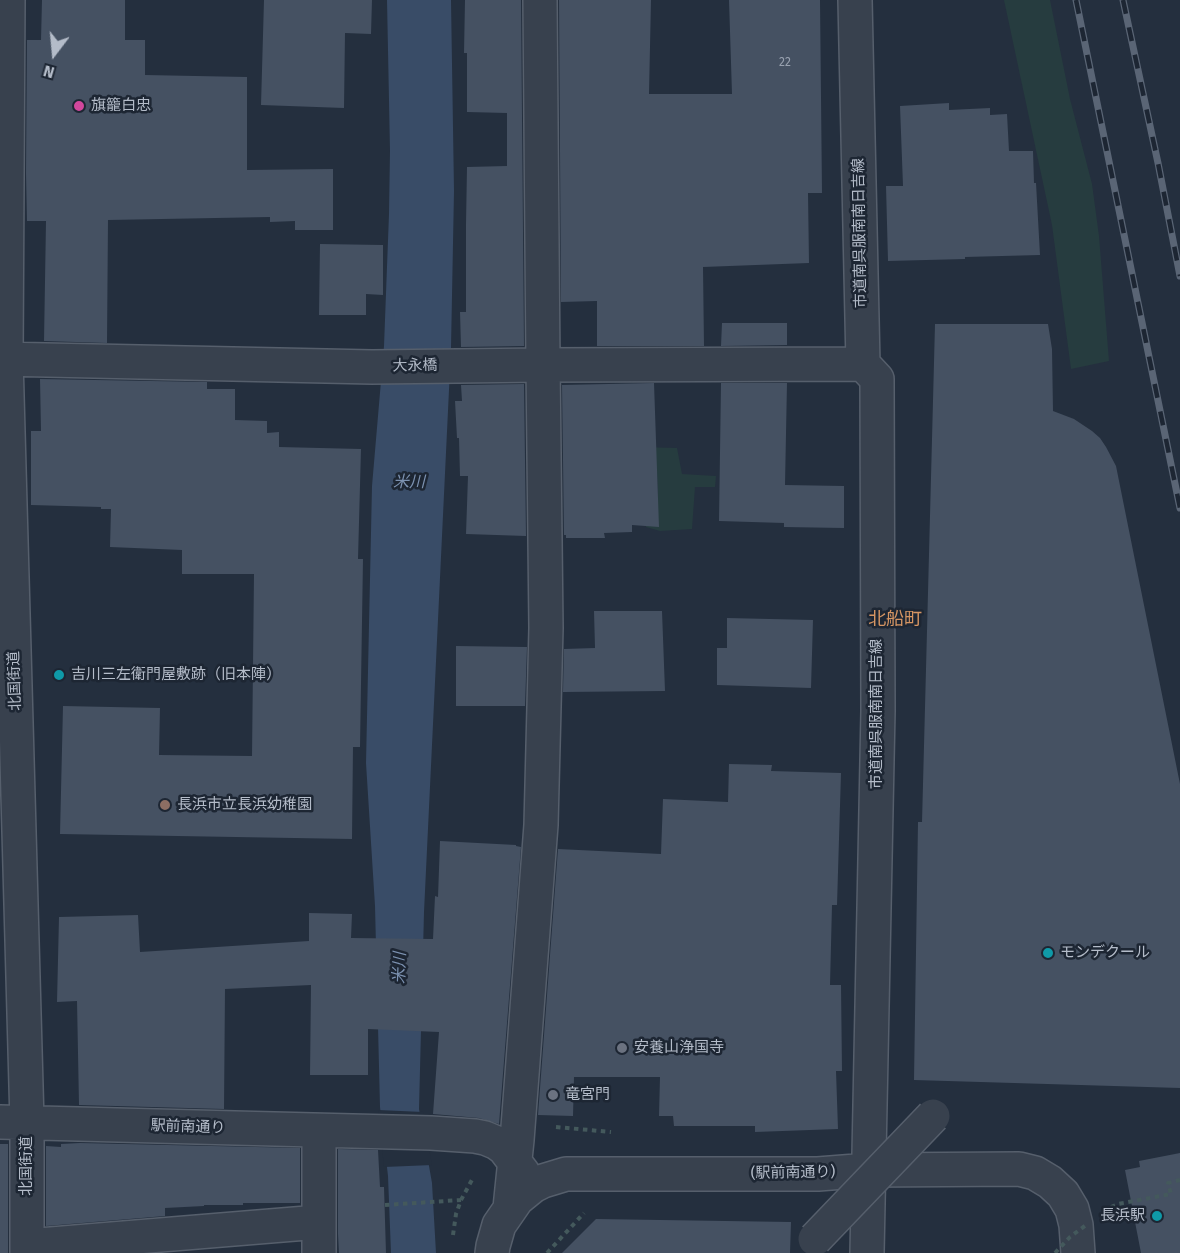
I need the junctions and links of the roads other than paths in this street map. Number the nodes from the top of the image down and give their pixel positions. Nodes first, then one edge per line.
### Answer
1 (8, 0) edge
2 (540, 0) edge
3 (855, 0) edge
4 (3, 359) edge
5 (863, 364) junction
6 (543, 365) junction
7 (933, 1116) dead end
8 (14, 1122) edge
9 (319, 1131) junction
10 (869, 1170) junction
11 (519, 1185) junction
12 (319, 1237) edge
13 (815, 1239) dead end
14 (1082, 1239) edge
15 (27, 1249) edge
16 (492, 1253) edge
17 (867, 1253) edge

1 - 4 street, 北国街道
2 - 6 street
3 - 5 street, 市道南呉服南南日吉線
4 - 6 street, 大永橋
4 - 8 street, 北国街道
5 - 6 street, 大永橋
5 - 10 street, 市道南呉服南南日吉線
6 - 11 street
7 - 13 street, bridge
8 - 9 street, 駅前南通り
8 - 15 street, 北国街道
9 - 11 street, 駅前南通り
9 - 12 street
10 - 11 street, (駅前南通り)
10 - 14 street, (駅前南通り)
10 - 17 street, 市道南呉服南南日吉線
11 - 16 street
12 - 15 street

